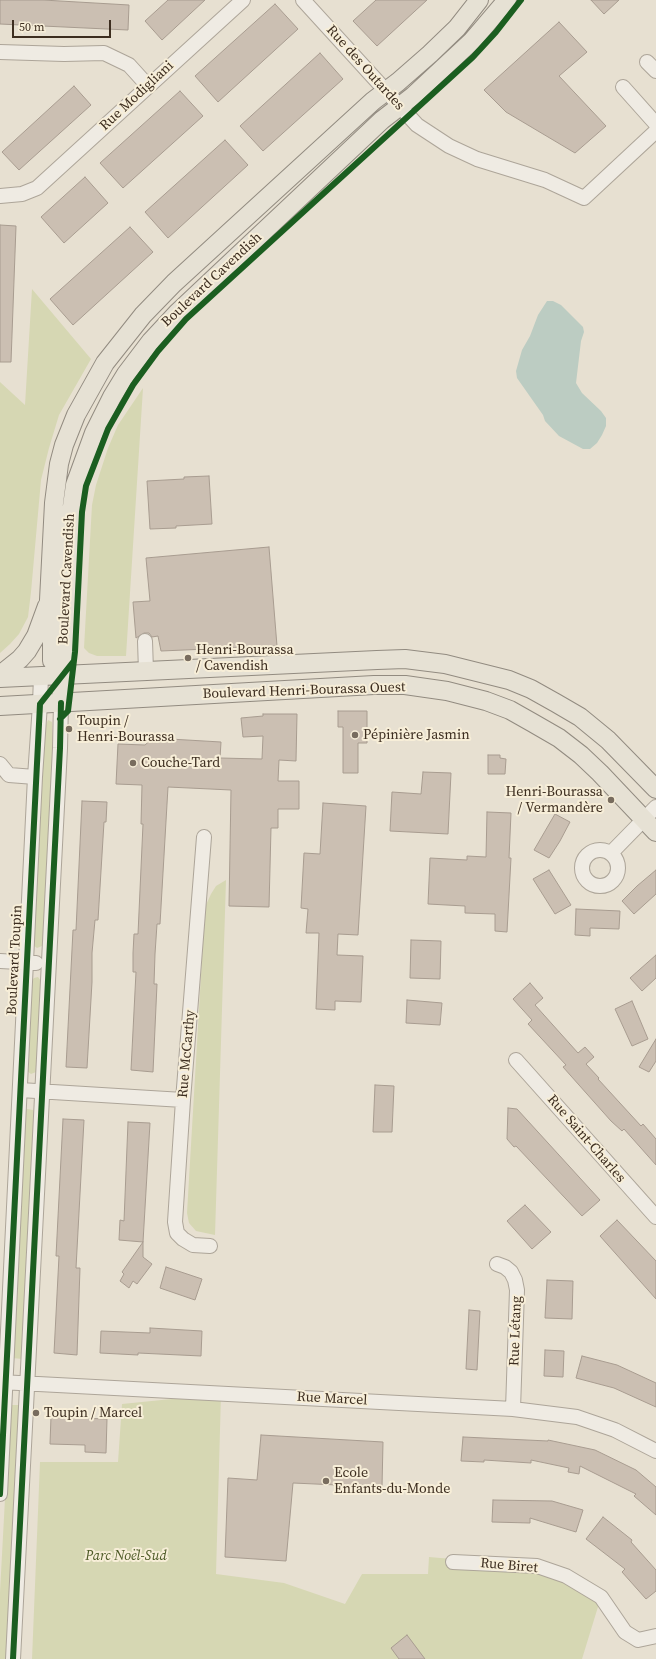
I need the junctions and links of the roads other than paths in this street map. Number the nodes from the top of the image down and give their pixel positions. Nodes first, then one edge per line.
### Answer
1 (243, 0) edge
2 (303, 0) edge
3 (479, 0) edge
4 (507, 0) edge
5 (0, 52) edge
6 (148, 86) junction
7 (623, 87) dead end
8 (386, 92) junction
9 (399, 107) junction
10 (656, 124) edge
11 (656, 131) edge
12 (0, 196) edge
13 (49, 600) junction
14 (149, 643) dead end
15 (150, 671) junction
16 (0, 675) edge
17 (52, 676) junction
18 (0, 678) edge
19 (61, 703) junction
20 (40, 704) junction
21 (0, 706) edge
22 (0, 764) edge
23 (4, 777) edge
24 (35, 777) junction
25 (656, 789) edge
26 (652, 820) edge
27 (204, 837) dead end
28 (611, 853) dead end
29 (0, 961) edge
30 (27, 962) junction
31 (48, 964) junction
32 (516, 1060) dead end
33 (20, 1090) junction
34 (41, 1092) junction
35 (183, 1100) junction
36 (656, 1217) edge
37 (210, 1246) dead end
38 (497, 1264) dead end
39 (3, 1382) edge
40 (27, 1384) junction
41 (513, 1409) junction
42 (656, 1451) edge
43 (0, 1494) edge
44 (453, 1562) dead end
45 (656, 1636) edge
46 (13, 1659) edge

1 - 6 street, Rue Modigliani
2 - 8 street, Rue des Outardes
3 - 8 main road, Boulevard Cavendish
4 - 9 main road, Boulevard Cavendish
5 - 6 street
6 - 12 street, Rue Modigliani
7 - 10 street
8 - 9 street, Rue des Outardes
8 - 13 main road, Boulevard Cavendish
9 - 11 street, Rue des Outardes
9 - 17 main road, Boulevard Cavendish
13 - 16 main road
13 - 17 main road, Boulevard Cavendish
14 - 15 street
15 - 17 main road, Boulevard Henri-Bourassa Ouest
15 - 25 main road, Boulevard Henri-Bourassa Ouest
17 - 18 main road, Boulevard Henri-Bourassa Ouest
17 - 19 main road
17 - 20 street, Boulevard Toupin
19 - 20 main road, Boulevard Henri-Bourassa Ouest
19 - 26 main road, Boulevard Henri-Bourassa Ouest
19 - 31 street
20 - 21 main road, Boulevard Henri-Bourassa Ouest
20 - 24 street, Boulevard Toupin
22 - 23 street
23 - 24 street
24 - 30 street, Boulevard Toupin
26 - 28 street
27 - 35 street, Rue McCarthy
29 - 30 street
30 - 31 street
30 - 33 street, Boulevard Toupin
31 - 34 street
32 - 36 street, Rue Saint-Charles
33 - 34 street
33 - 39 street, Boulevard Toupin
34 - 35 street
34 - 40 street
35 - 37 street, Rue McCarthy
38 - 41 street, Rue Létang
39 - 40 street, Rue Marcel
39 - 43 street, Boulevard Toupin
40 - 41 street, Rue Marcel
40 - 46 street
41 - 42 street, Rue Marcel
44 - 45 street, Rue Biret

